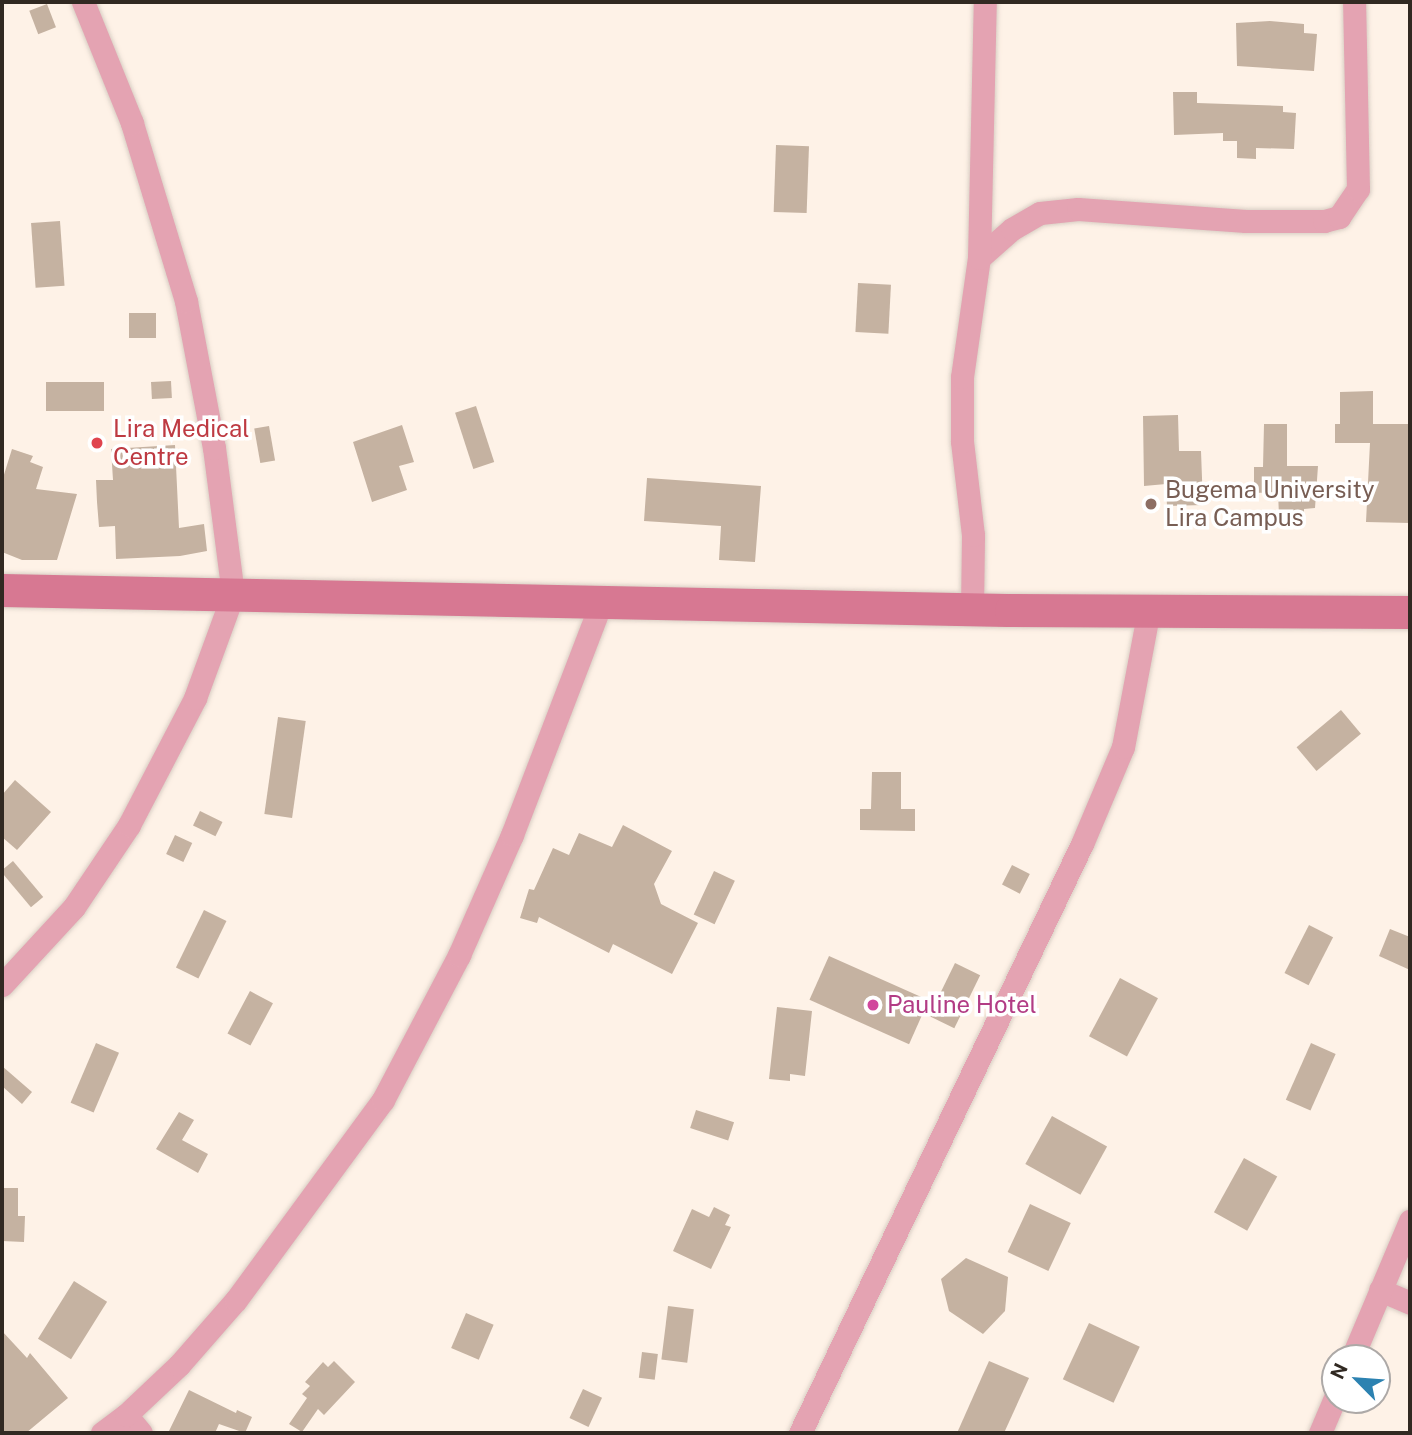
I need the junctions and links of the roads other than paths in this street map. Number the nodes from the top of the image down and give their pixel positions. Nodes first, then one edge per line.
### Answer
1 (83, 2) edge
2 (985, 2) edge
3 (1354, 2) edge
4 (979, 258) junction
5 (2, 590) edge
6 (233, 594) junction
7 (602, 601) junction
8 (972, 609) junction
9 (1149, 610) junction
10 (1410, 612) edge
11 (2, 985) edge
12 (1410, 1221) edge
13 (1380, 1290) junction
14 (1410, 1303) edge
15 (1358, 1344) edge
16 (1328, 1414) edge
17 (126, 1415) junction
18 (102, 1433) edge
19 (141, 1433) edge
20 (800, 1433) edge
21 (1320, 1433) edge

1 - 6 street
2 - 4 street
3 - 4 street
4 - 8 street
5 - 6 street
6 - 7 street
6 - 11 street
7 - 8 street
7 - 17 street
8 - 9 street
9 - 10 street
9 - 20 street
12 - 13 street
13 - 14 street
13 - 15 street
16 - 21 street
17 - 18 street
17 - 19 street

